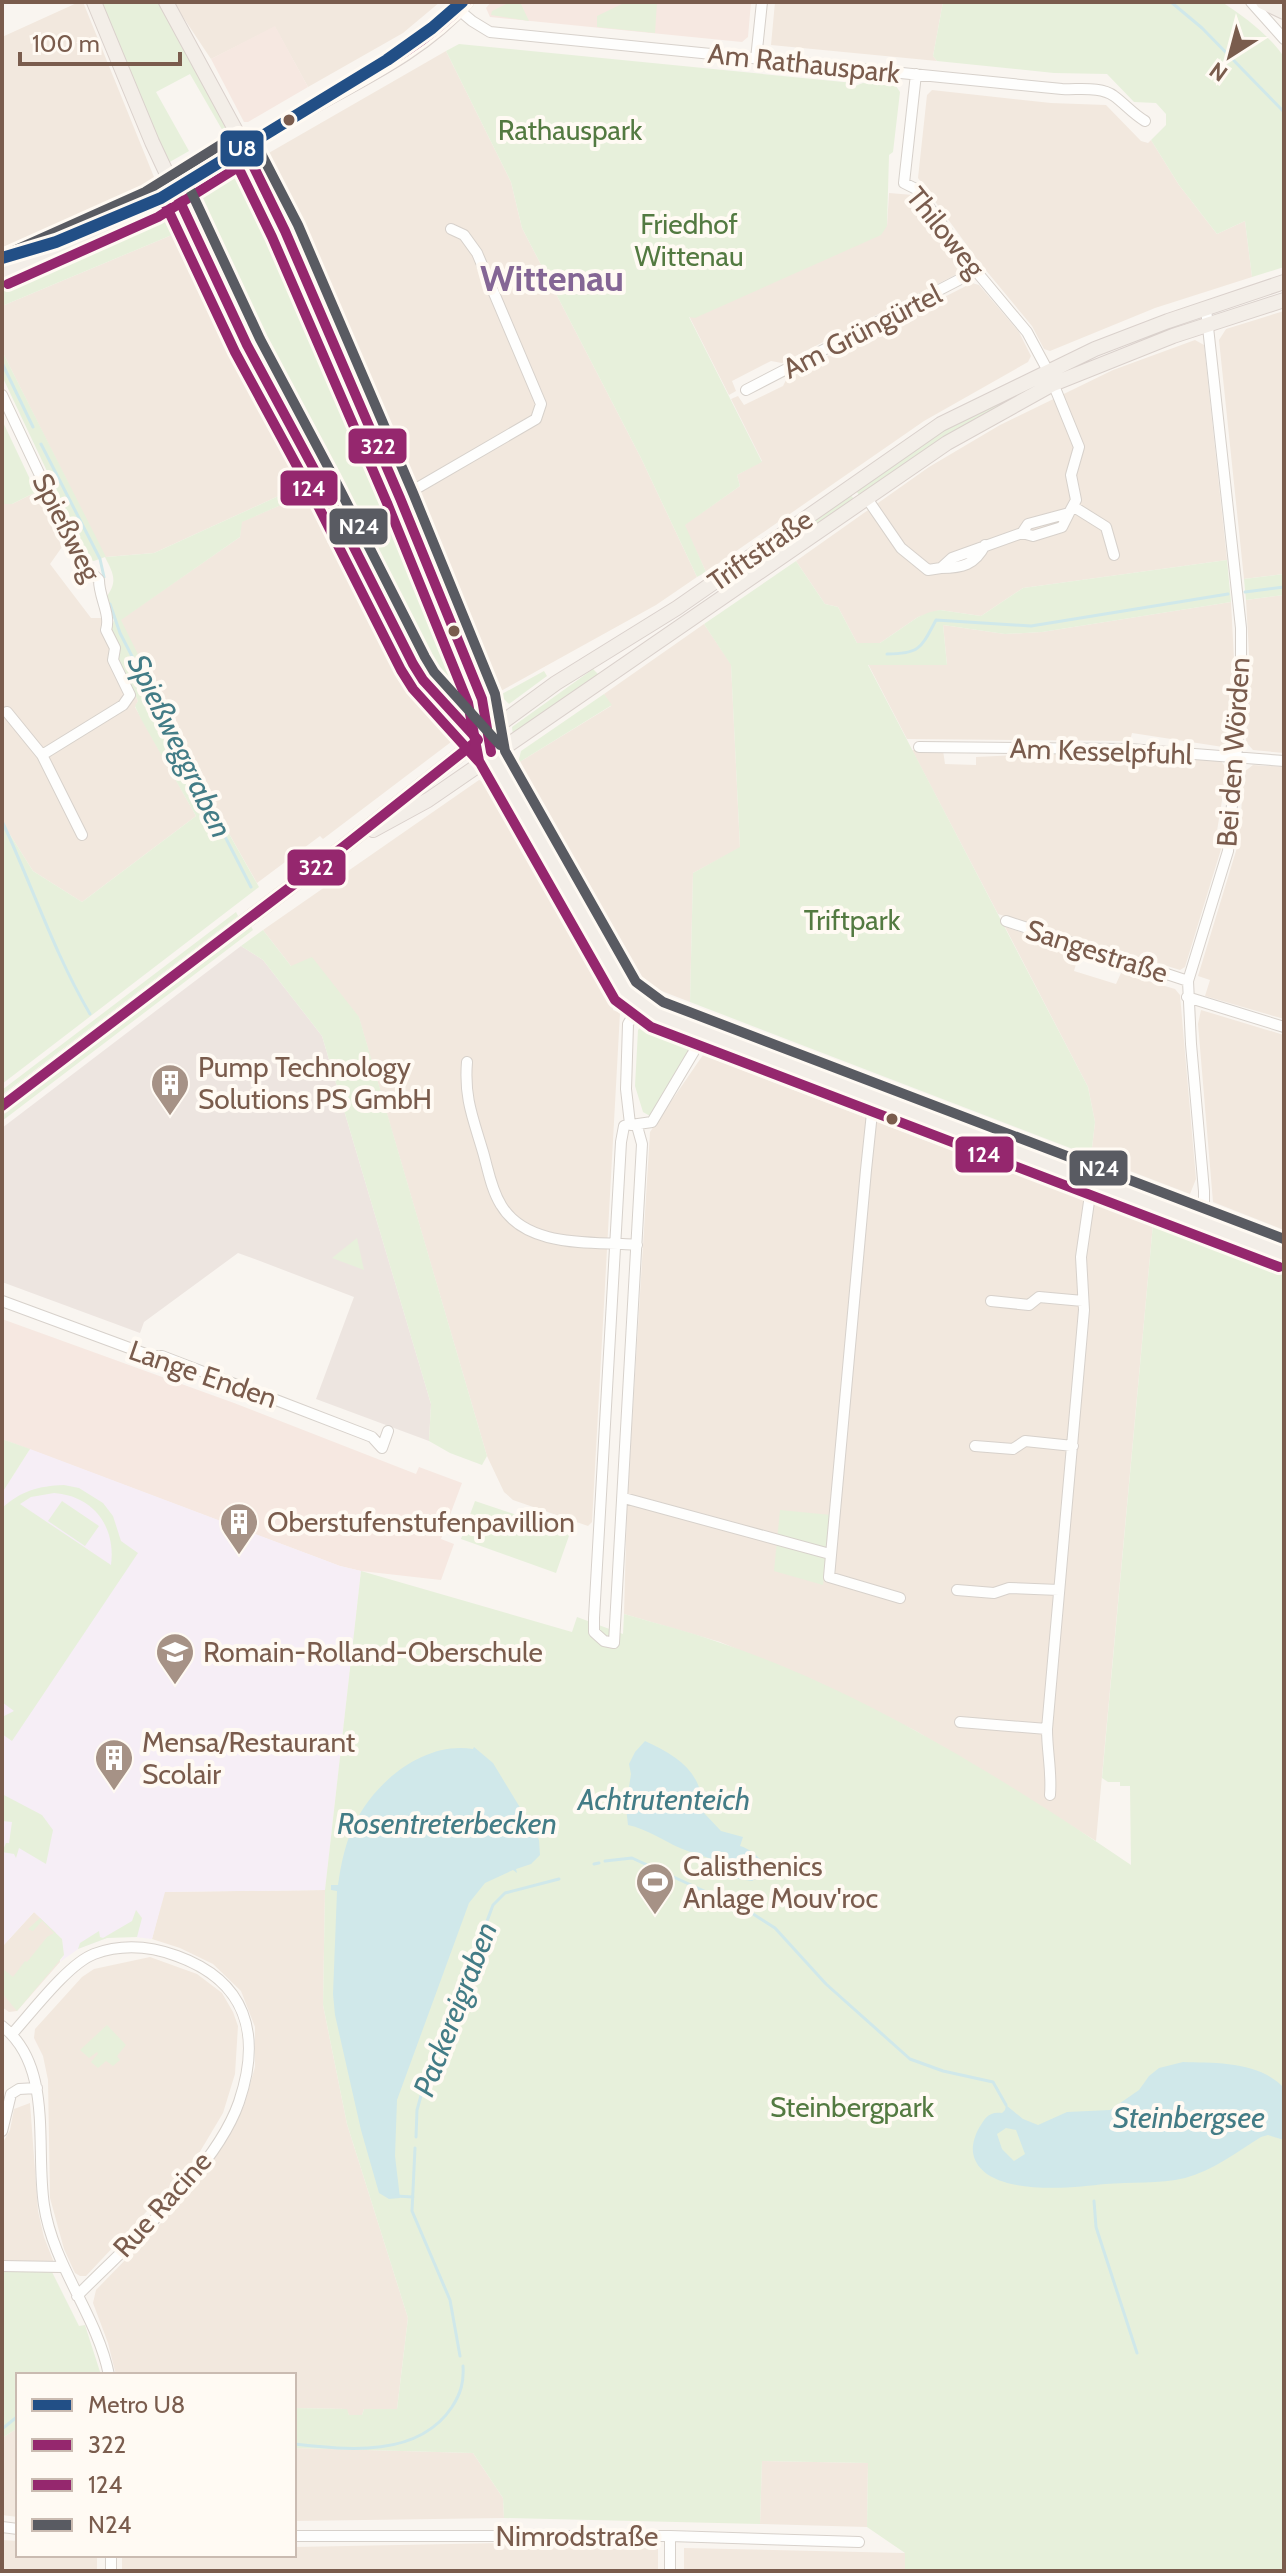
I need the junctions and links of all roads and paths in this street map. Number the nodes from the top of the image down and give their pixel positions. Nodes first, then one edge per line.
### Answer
1 (94, 2) edge
2 (166, 2) edge
3 (762, 2) edge
4 (1251, 2) edge
5 (1263, 2) edge
6 (462, 6) edge
7 (1284, 12) edge
8 (1284, 39) edge
9 (756, 59) junction
10 (916, 74) junction
11 (1145, 121) dead end
12 (244, 147) junction
13 (175, 191) junction
14 (451, 229) dead end
15 (2, 271) edge
16 (976, 271) junction
17 (1284, 282) edge
18 (1284, 300) edge
19 (1206, 309) junction
20 (1208, 325) junction
21 (1050, 377) junction
22 (746, 390) dead end
23 (2, 395) edge
24 (866, 497) junction
25 (400, 498) junction
26 (1072, 510) junction
27 (1114, 555) dead end
28 (677, 608) junction
29 (686, 622) junction
30 (598, 657) junction
31 (609, 675) junction
32 (482, 699) junction
33 (7, 712) dead end
34 (455, 712) junction
35 (483, 737) junction
36 (919, 747) dead end
37 (42, 755) junction
38 (492, 756) junction
39 (1237, 756) junction
40 (1284, 761) edge
41 (82, 835) dead end
42 (343, 847) junction
43 (1006, 921) dead end
44 (1188, 981) junction
45 (1187, 997) junction
46 (640, 1004) junction
47 (1284, 1027) edge
48 (702, 1031) junction
49 (467, 1062) dead end
50 (877, 1099) junction
51 (2, 1106) edge
52 (634, 1125) junction
53 (1092, 1181) junction
54 (1197, 1221) junction
55 (615, 1243) junction
56 (637, 1245) junction
57 (1284, 1254) edge
58 (2, 1301) edge
59 (991, 1301) dead end
60 (1083, 1301) junction
61 (388, 1431) dead end
62 (975, 1446) dead end
63 (1073, 1446) junction
64 (602, 1480) junction
65 (624, 1481) junction
66 (624, 1498) junction
67 (830, 1554) junction
68 (957, 1590) dead end
69 (1059, 1590) junction
70 (900, 1598) dead end
71 (960, 1722) dead end
72 (1047, 1729) junction
73 (1050, 1795) dead end
74 (2, 2026) edge
75 (12, 2034) junction
76 (37, 2088) junction
77 (2, 2131) edge
78 (2, 2266) edge
79 (63, 2267) junction
80 (77, 2296) junction
81 (109, 2373) edge
82 (296, 2536) edge
83 (670, 2536) junction
84 (859, 2542) dead end
85 (670, 2571) edge

1 - 13 main road
2 - 12 main road
3 - 9 street
4 - 8 street
5 - 7 main road
6 - 9 street, Am Rathauspark
6 - 12 main road
9 - 10 street, Am Rathauspark
10 - 11 street, Am Rathauspark
10 - 16 street, Thiloweg
12 - 13 main road
12 - 25 main road
13 - 15 main road
13 - 34 main road
14 - 25 street
16 - 21 street, Thiloweg
16 - 22 street, Am Grüngürtel
17 - 19 main road, Triftstraße
18 - 20 main road, Triftstraße
19 - 20 street
19 - 21 main road, Triftstraße
20 - 21 main road, Triftstraße
20 - 39 street, Bei den Wörden
21 - 24 main road, Triftstraße
21 - 26 street, Thiloweg
21 - 28 main road, Triftstraße
23 - 37 street, Spießweg
24 - 26 street
24 - 29 main road, Triftstraße
25 - 32 main road
26 - 27 street
28 - 29 main road
28 - 30 main road, Triftstraße
29 - 31 main road, Triftstraße
30 - 31 main road
30 - 35 main road, Triftstraße
31 - 38 main road, Triftstraße
32 - 34 main road
32 - 35 main road
33 - 37 street
34 - 35 main road
35 - 38 main road
35 - 42 main road, Triftstraße
36 - 39 street, Am Kesselpfuhl
37 - 41 street
38 - 42 main road, Triftstraße
38 - 46 main road
39 - 40 street, Am Kesselpfuhl
39 - 44 street, Bei den Wörden
42 - 51 main road
43 - 44 street, Sangestraße
44 - 45 street, Bei den Wörden
45 - 47 street, Sangestraße
45 - 54 street, Bei den Wörden
46 - 48 main road
46 - 52 street
48 - 50 main road
48 - 52 street
49 - 55 street
50 - 53 main road
50 - 67 street
52 - 55 street
52 - 56 street
53 - 54 main road
53 - 60 street
54 - 57 main road
55 - 56 street
55 - 64 street
56 - 65 street
58 - 61 street, Lange Enden
59 - 60 street
60 - 63 street
62 - 63 street
63 - 69 street
64 - 65 street
64 - 66 street
65 - 66 street
66 - 67 street
67 - 70 street
68 - 69 street
69 - 72 street
71 - 72 street
72 - 73 street
74 - 75 street
75 - 76 street
75 - 80 street, Rue Racine
76 - 77 street
76 - 79 street
78 - 79 street
79 - 80 street
80 - 81 street
82 - 83 street, Nimrodstraße
83 - 84 street, Nimrodstraße
83 - 85 street

